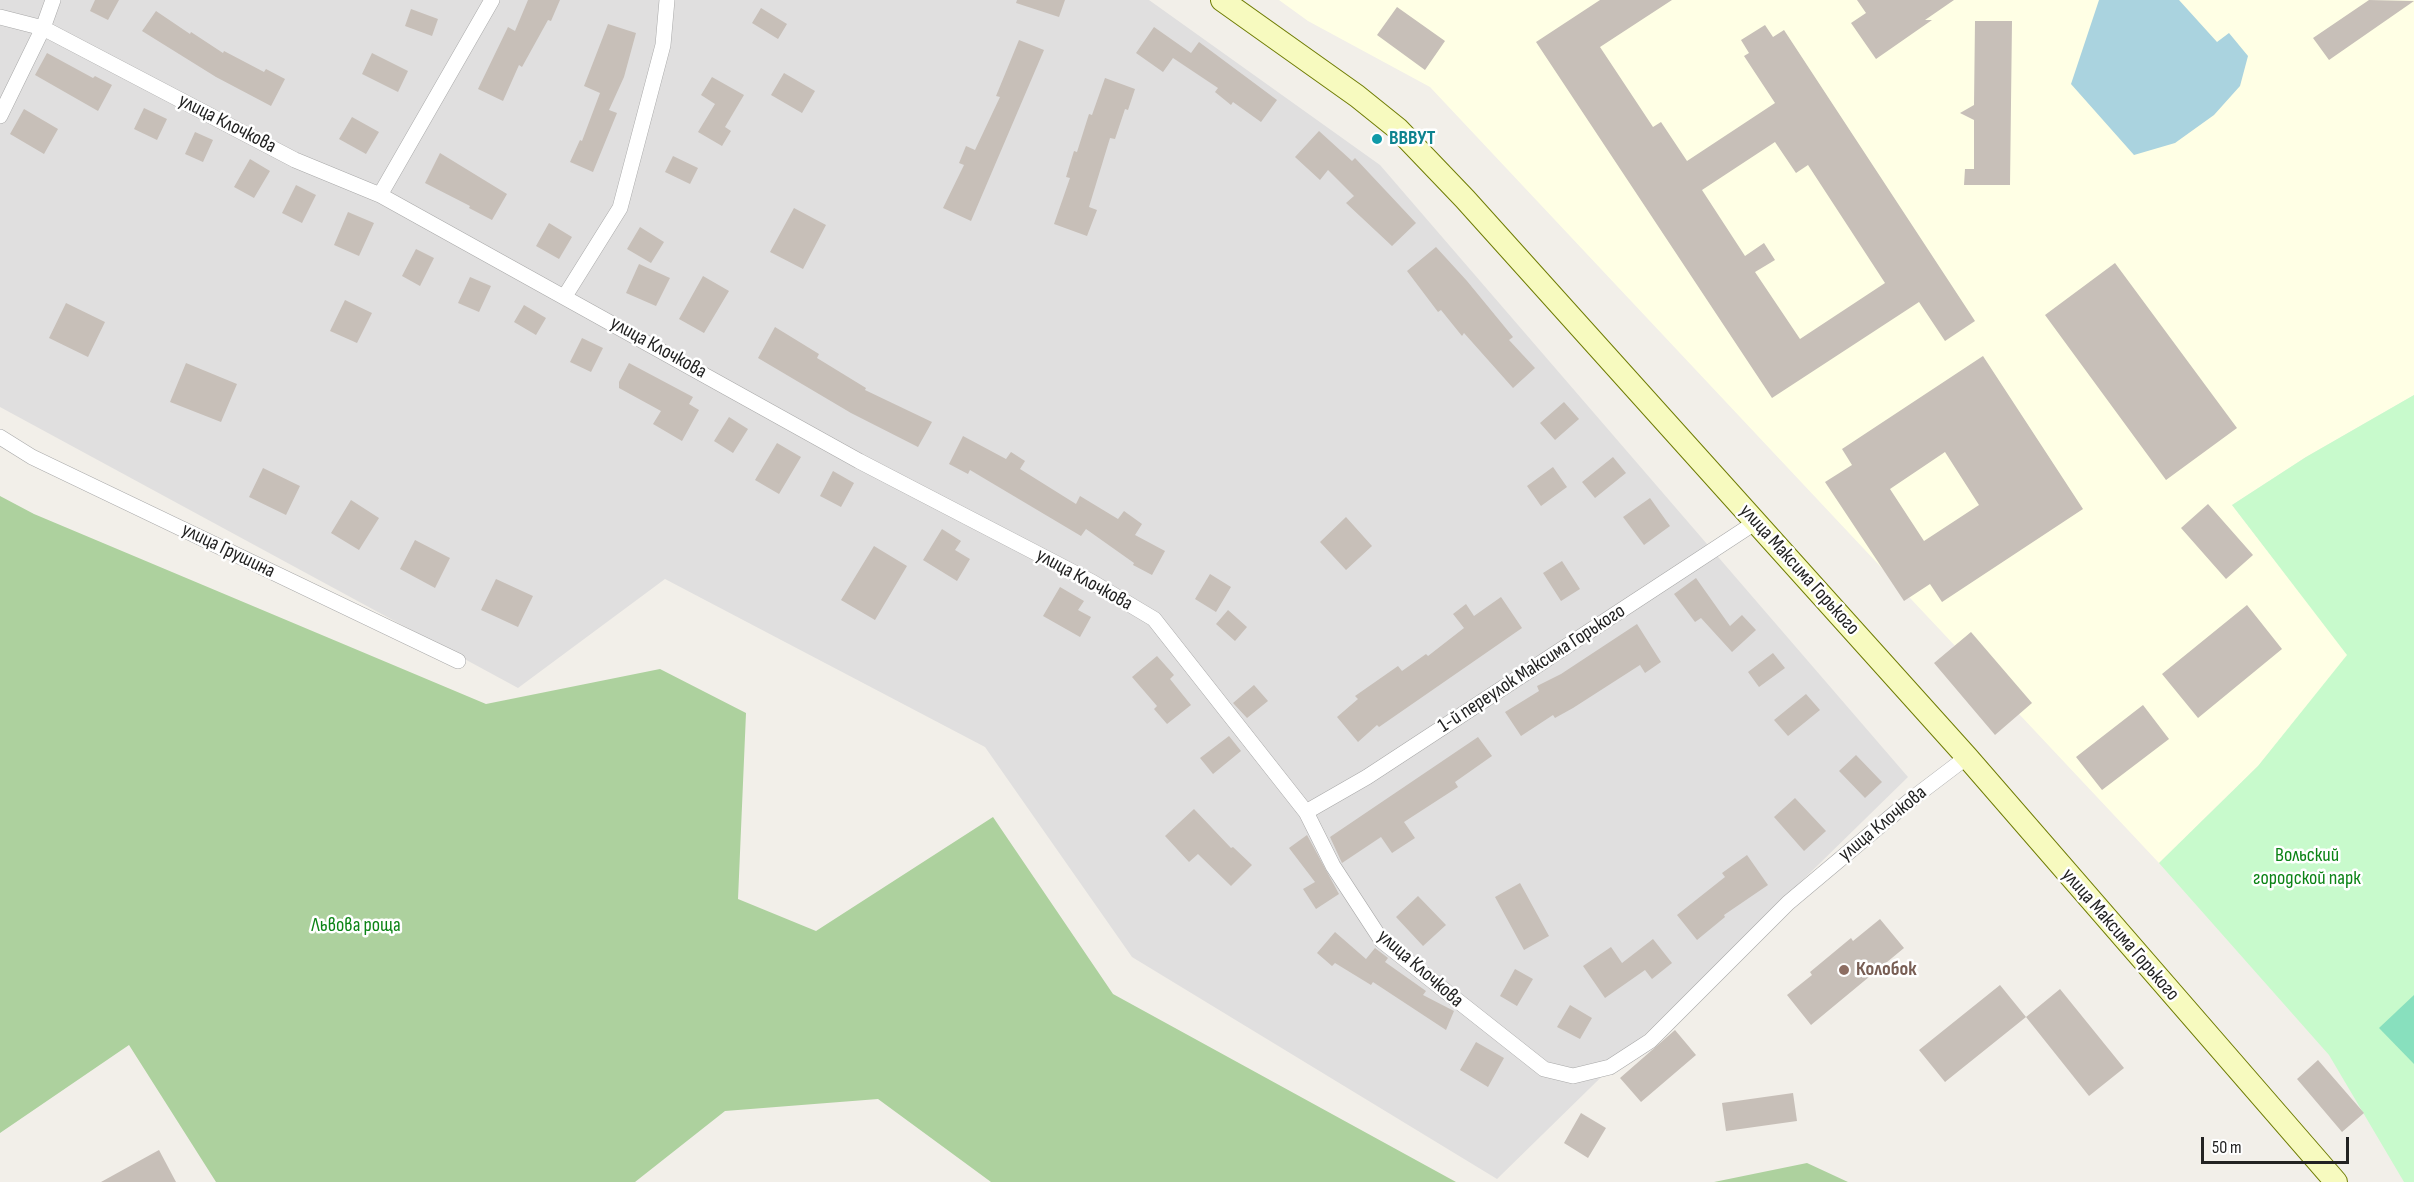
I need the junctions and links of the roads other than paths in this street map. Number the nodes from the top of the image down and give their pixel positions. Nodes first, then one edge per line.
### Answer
1 (53, 0) edge
2 (492, 0) edge
3 (667, 0) edge
4 (1222, 0) edge
5 (0, 17) edge
6 (43, 28) junction
7 (0, 116) edge
8 (380, 195) junction
9 (565, 296) junction
10 (0, 437) edge
11 (1756, 522) junction
12 (458, 662) dead end
13 (1967, 758) junction
14 (1306, 812) junction
15 (2336, 1182) edge

1 - 6 street
2 - 8 street
3 - 9 street
4 - 11 main road, улица Максима Горького
5 - 6 street, улица Клочкова
6 - 7 street
6 - 8 street, улица Клочкова
8 - 9 street, улица Клочкова
9 - 14 street, улица Клочкова
10 - 12 street, улица Грушина
11 - 13 main road, улица Максима Горького
11 - 14 street, 1-й переулок Максима Горького
13 - 14 street, улица Клочкова
13 - 15 main road, улица Максима Горького

